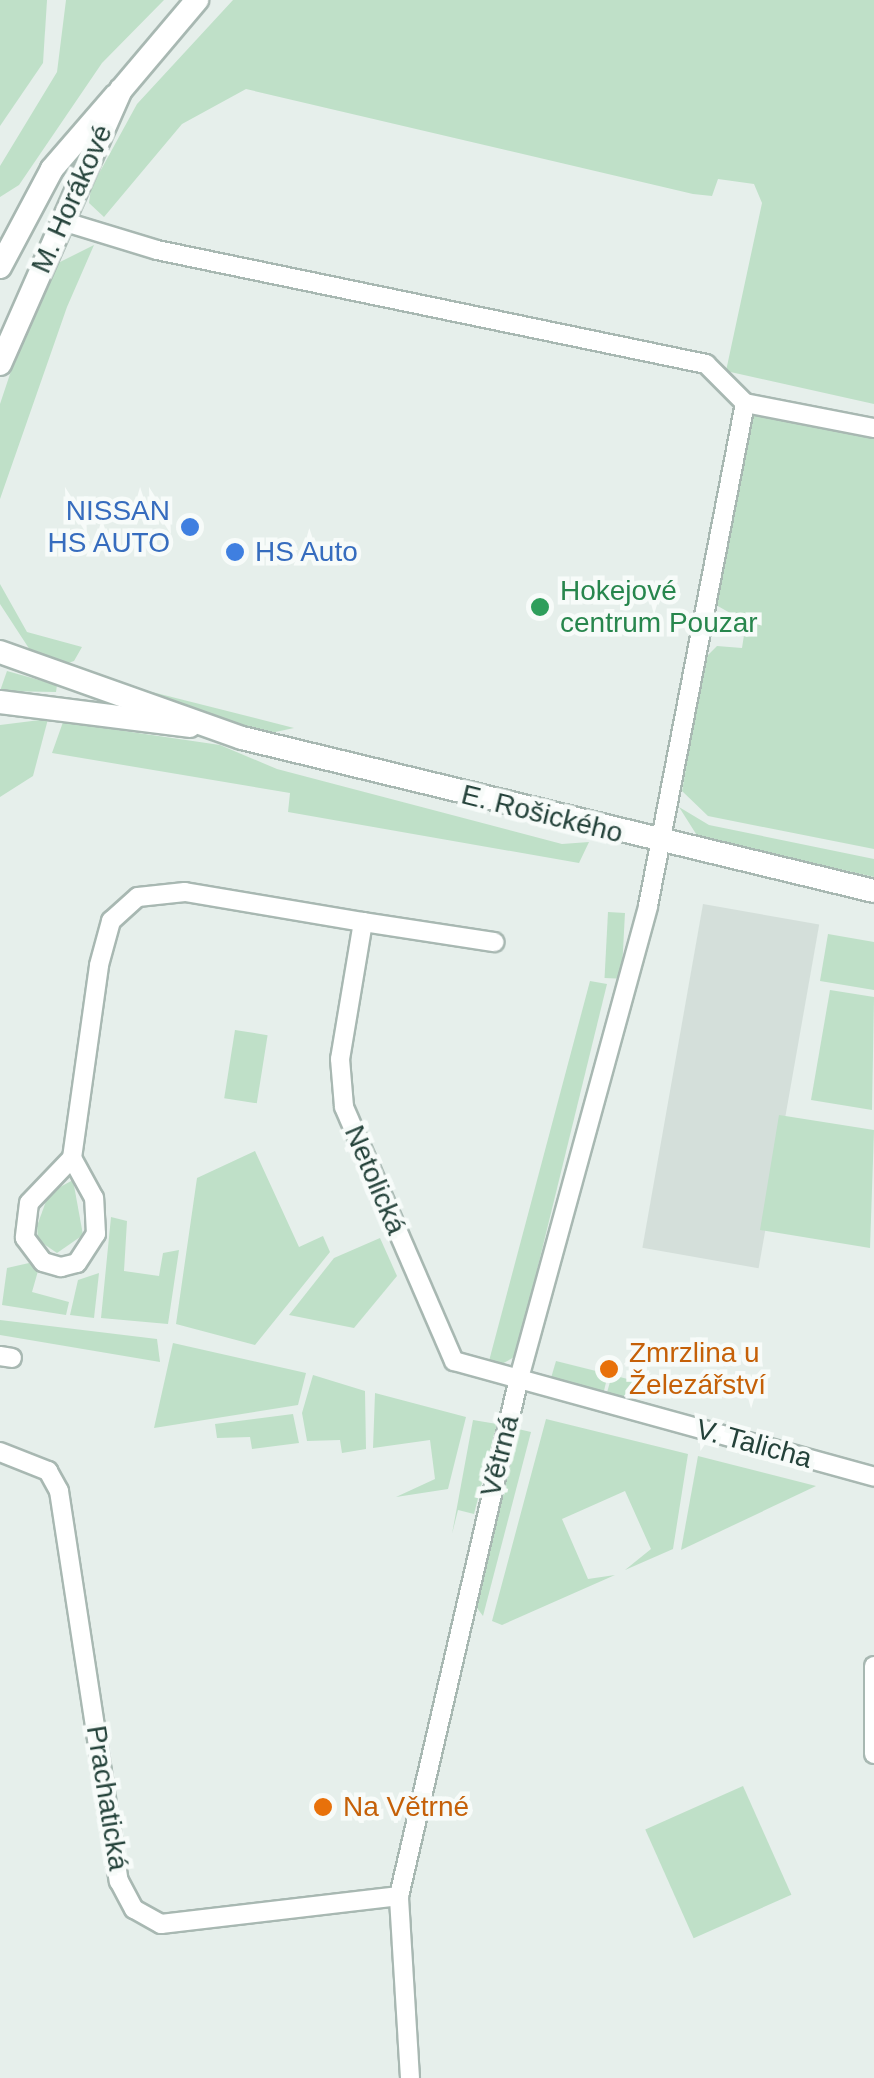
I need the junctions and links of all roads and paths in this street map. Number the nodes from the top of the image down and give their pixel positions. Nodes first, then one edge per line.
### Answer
1 (197, 0) edge
2 (121, 90) junction
3 (62, 221) junction
4 (0, 267) edge
5 (0, 364) edge
6 (745, 403) junction
7 (874, 428) edge
8 (0, 652) edge
9 (0, 702) edge
10 (213, 728) junction
11 (661, 843) junction
12 (874, 891) edge
13 (362, 922) junction
14 (494, 942) dead end
15 (72, 1158) junction
16 (518, 1382) junction
17 (0, 1452) edge
18 (874, 1477) edge
19 (874, 1666) edge
20 (874, 1754) edge
21 (399, 1896) junction
22 (410, 2078) edge

1 - 2 street, M. Horákové
2 - 3 street, M. Horákové
2 - 4 street, M. Horákové
3 - 5 street, M. Horákové
3 - 6 street
6 - 7 street
6 - 11 street, Větrná
8 - 10 street, E. Rošického
9 - 10 street, E. Rošického
10 - 11 street, E. Rošického
11 - 12 street, E. Rošického
11 - 16 street, Větrná
13 - 14 street
13 - 15 street
13 - 16 street, Netolická
15 - 15 street
16 - 18 street, V. Talicha
16 - 21 street, Větrná
17 - 21 street, Prachatická
19 - 20 street
21 - 22 street, Větrná

